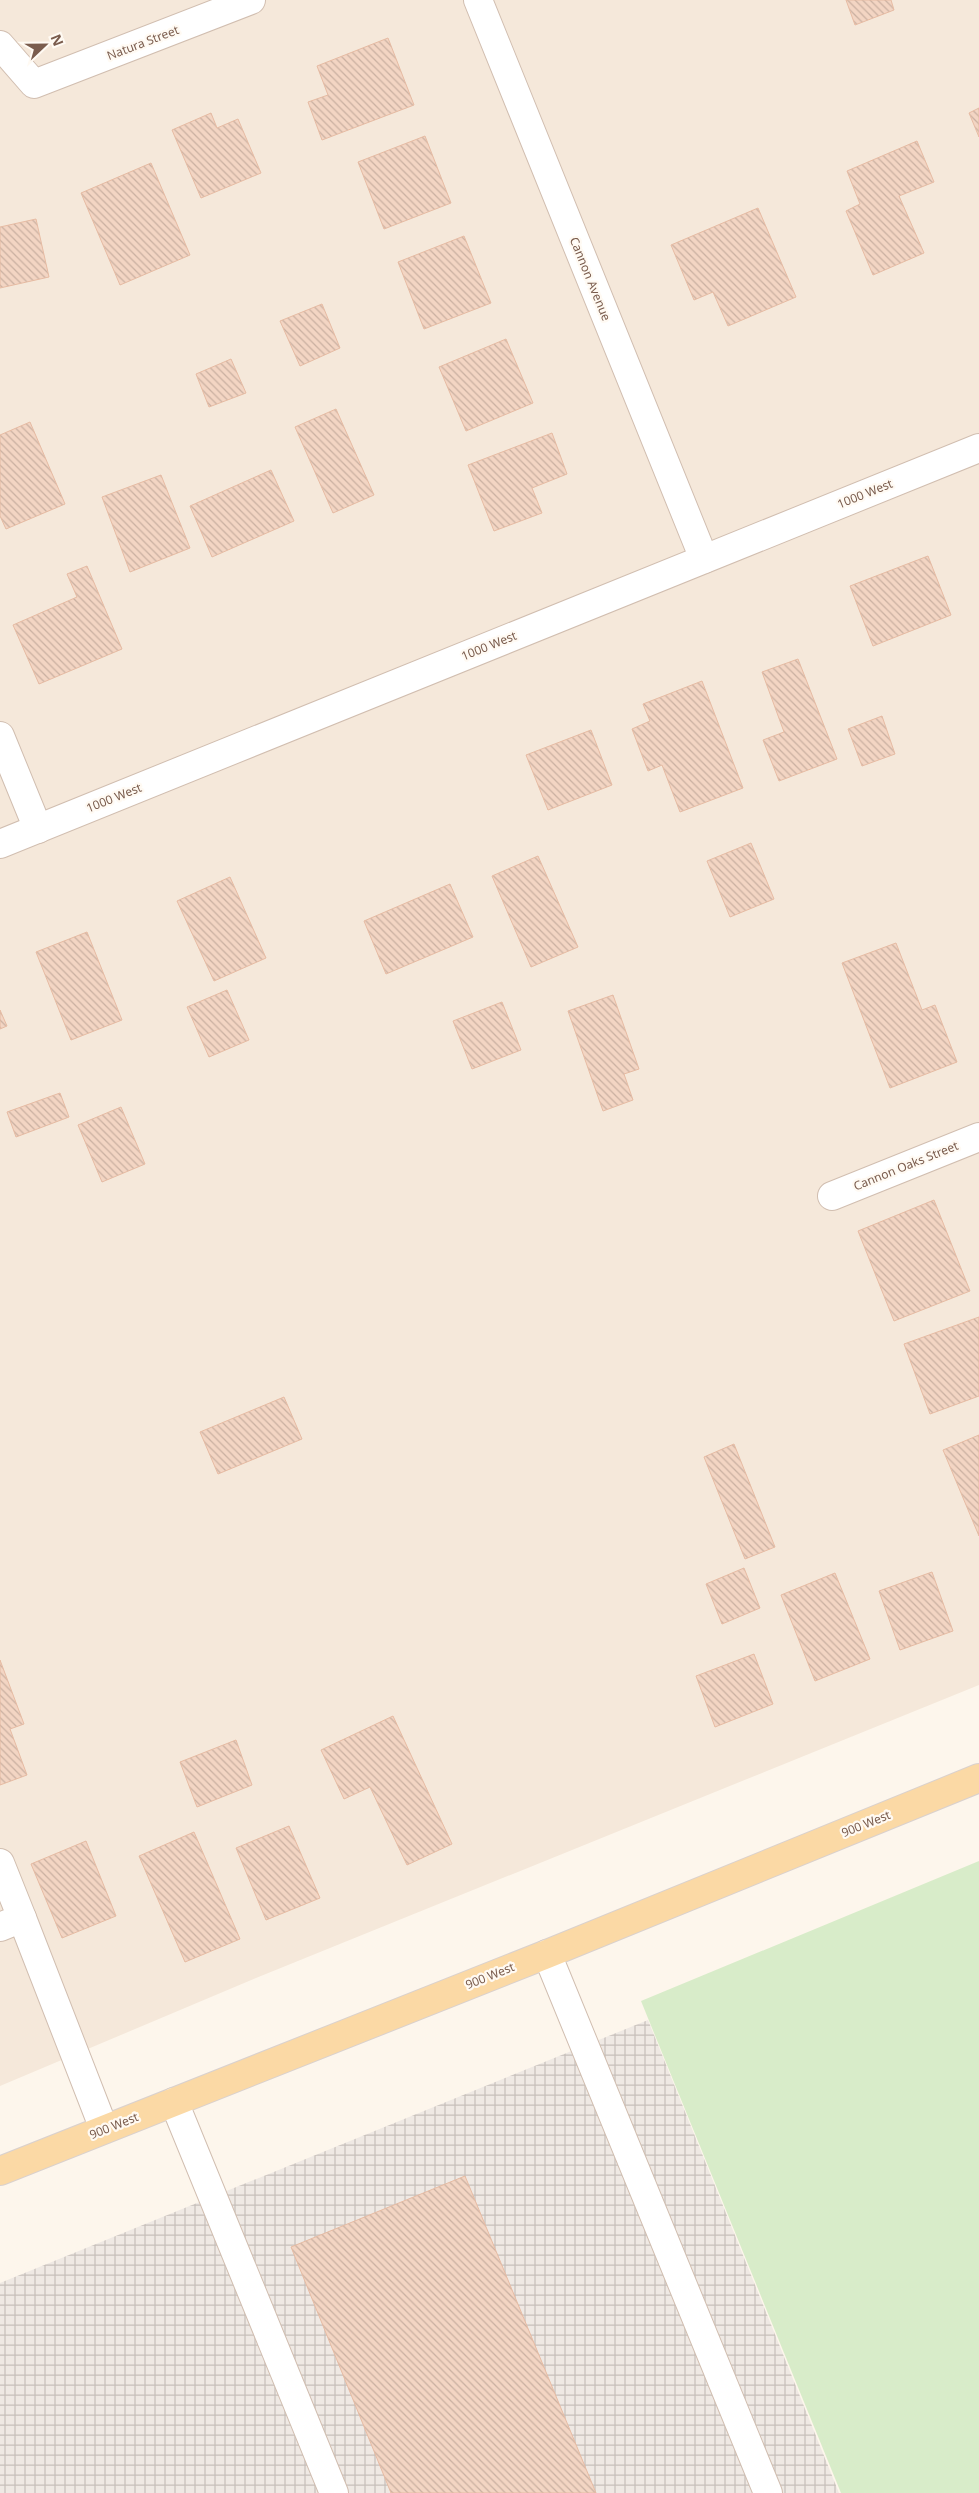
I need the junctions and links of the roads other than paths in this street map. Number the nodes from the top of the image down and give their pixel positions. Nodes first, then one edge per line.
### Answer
1 (251, 0) edge
2 (478, 0) edge
3 (0, 45) edge
4 (979, 448) edge
5 (704, 559) junction
6 (0, 736) edge
7 (38, 829) junction
8 (0, 844) edge
9 (978, 1140) edge
10 (832, 1196) dead end
11 (979, 1778) edge
12 (0, 1863) edge
13 (11, 1923) edge
14 (547, 1954) junction
15 (174, 2102) junction
16 (104, 2129) junction
17 (0, 2171) edge
18 (334, 2493) edge
19 (768, 2493) edge

1 - 3 street, Natura Street
2 - 5 street, Cannon Avenue
4 - 5 street, 1000 West
5 - 7 street, 1000 West
6 - 7 street
7 - 8 street, 1000 West
9 - 10 street, Cannon Oaks Street
11 - 14 main road, 900 West
12 - 13 street
13 - 16 street
14 - 15 main road, 900 West
14 - 19 street
15 - 16 main road, 900 West
15 - 18 street
16 - 17 main road, 900 West

